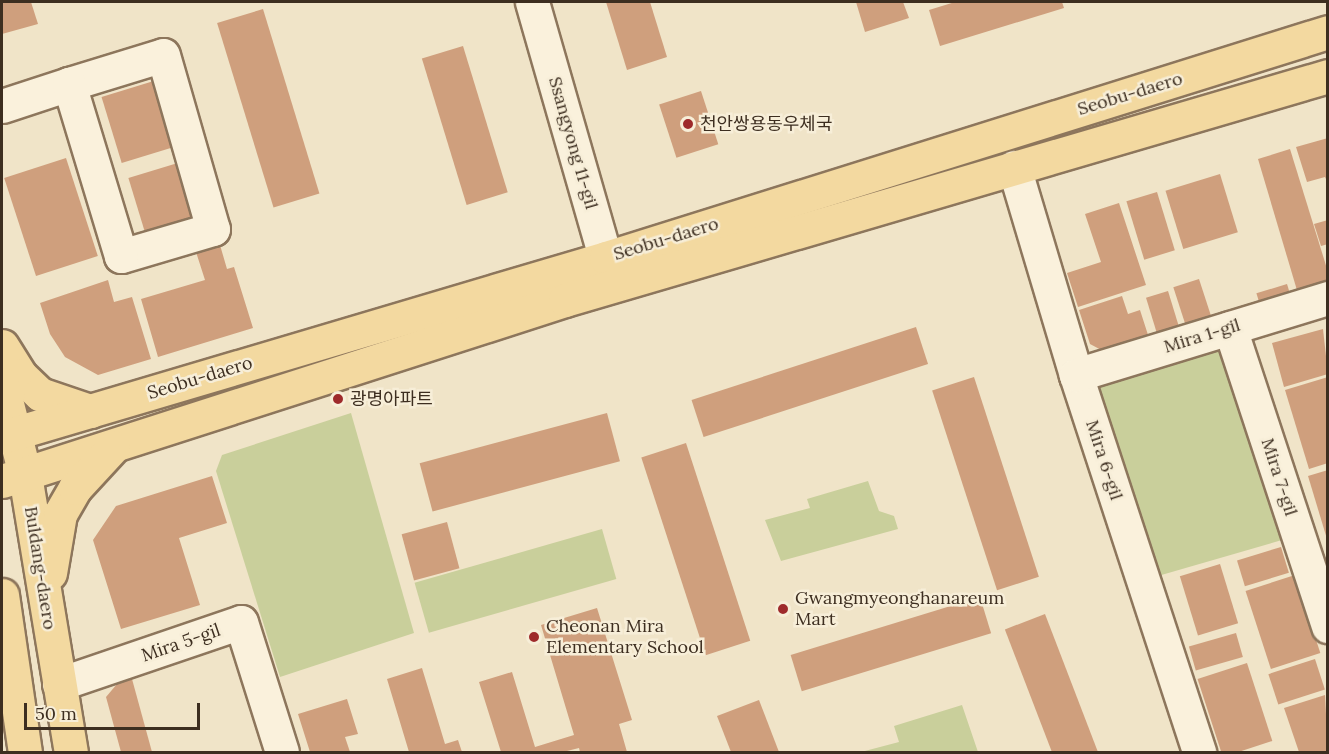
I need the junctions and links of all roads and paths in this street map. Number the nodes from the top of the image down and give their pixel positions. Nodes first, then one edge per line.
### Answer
1 (532, 2) edge
2 (1328, 32) edge
3 (1328, 76) edge
4 (69, 84) junction
5 (2, 106) edge
6 (1014, 166) junction
7 (609, 272) junction
8 (1328, 298) edge
9 (1230, 328) junction
10 (2, 346) edge
11 (1076, 375) junction
12 (2, 384) edge
13 (90, 411) junction
14 (8, 435) edge
15 (115, 446) junction
16 (13, 478) edge
17 (3, 612) edge
18 (1328, 626) edge
19 (50, 632) junction
20 (62, 697) junction
21 (25, 753) edge
22 (70, 753) edge
23 (82, 753) edge
24 (282, 753) edge
25 (1199, 753) edge

1 - 7 street, Ssangyong 11-gil
2 - 7 main road, Seobu-daero
3 - 6 main road, Seobu-daero
4 - 4 street
4 - 5 street
6 - 7 main road, Seobu-daero
6 - 11 street, Mira 6-gil
7 - 13 main road, Seobu-daero
7 - 15 main road, Seobu-daero
8 - 9 street, Mira 1-gil
9 - 11 street, Mira 1-gil
9 - 18 street, Mira 7-gil
10 - 13 main road
11 - 25 street, Mira 6-gil
12 - 14 main road, Buldang-daero
13 - 14 main road, Seobu-daero
14 - 16 main road, Buldang-daero
15 - 16 main road, Seobu-daero
15 - 19 main road
16 - 19 main road, Buldang-daero
17 - 21 main road
19 - 20 main road, Buldang-daero
20 - 22 main road, Buldang-daero
20 - 23 street
20 - 24 street, Mira 5-gil

